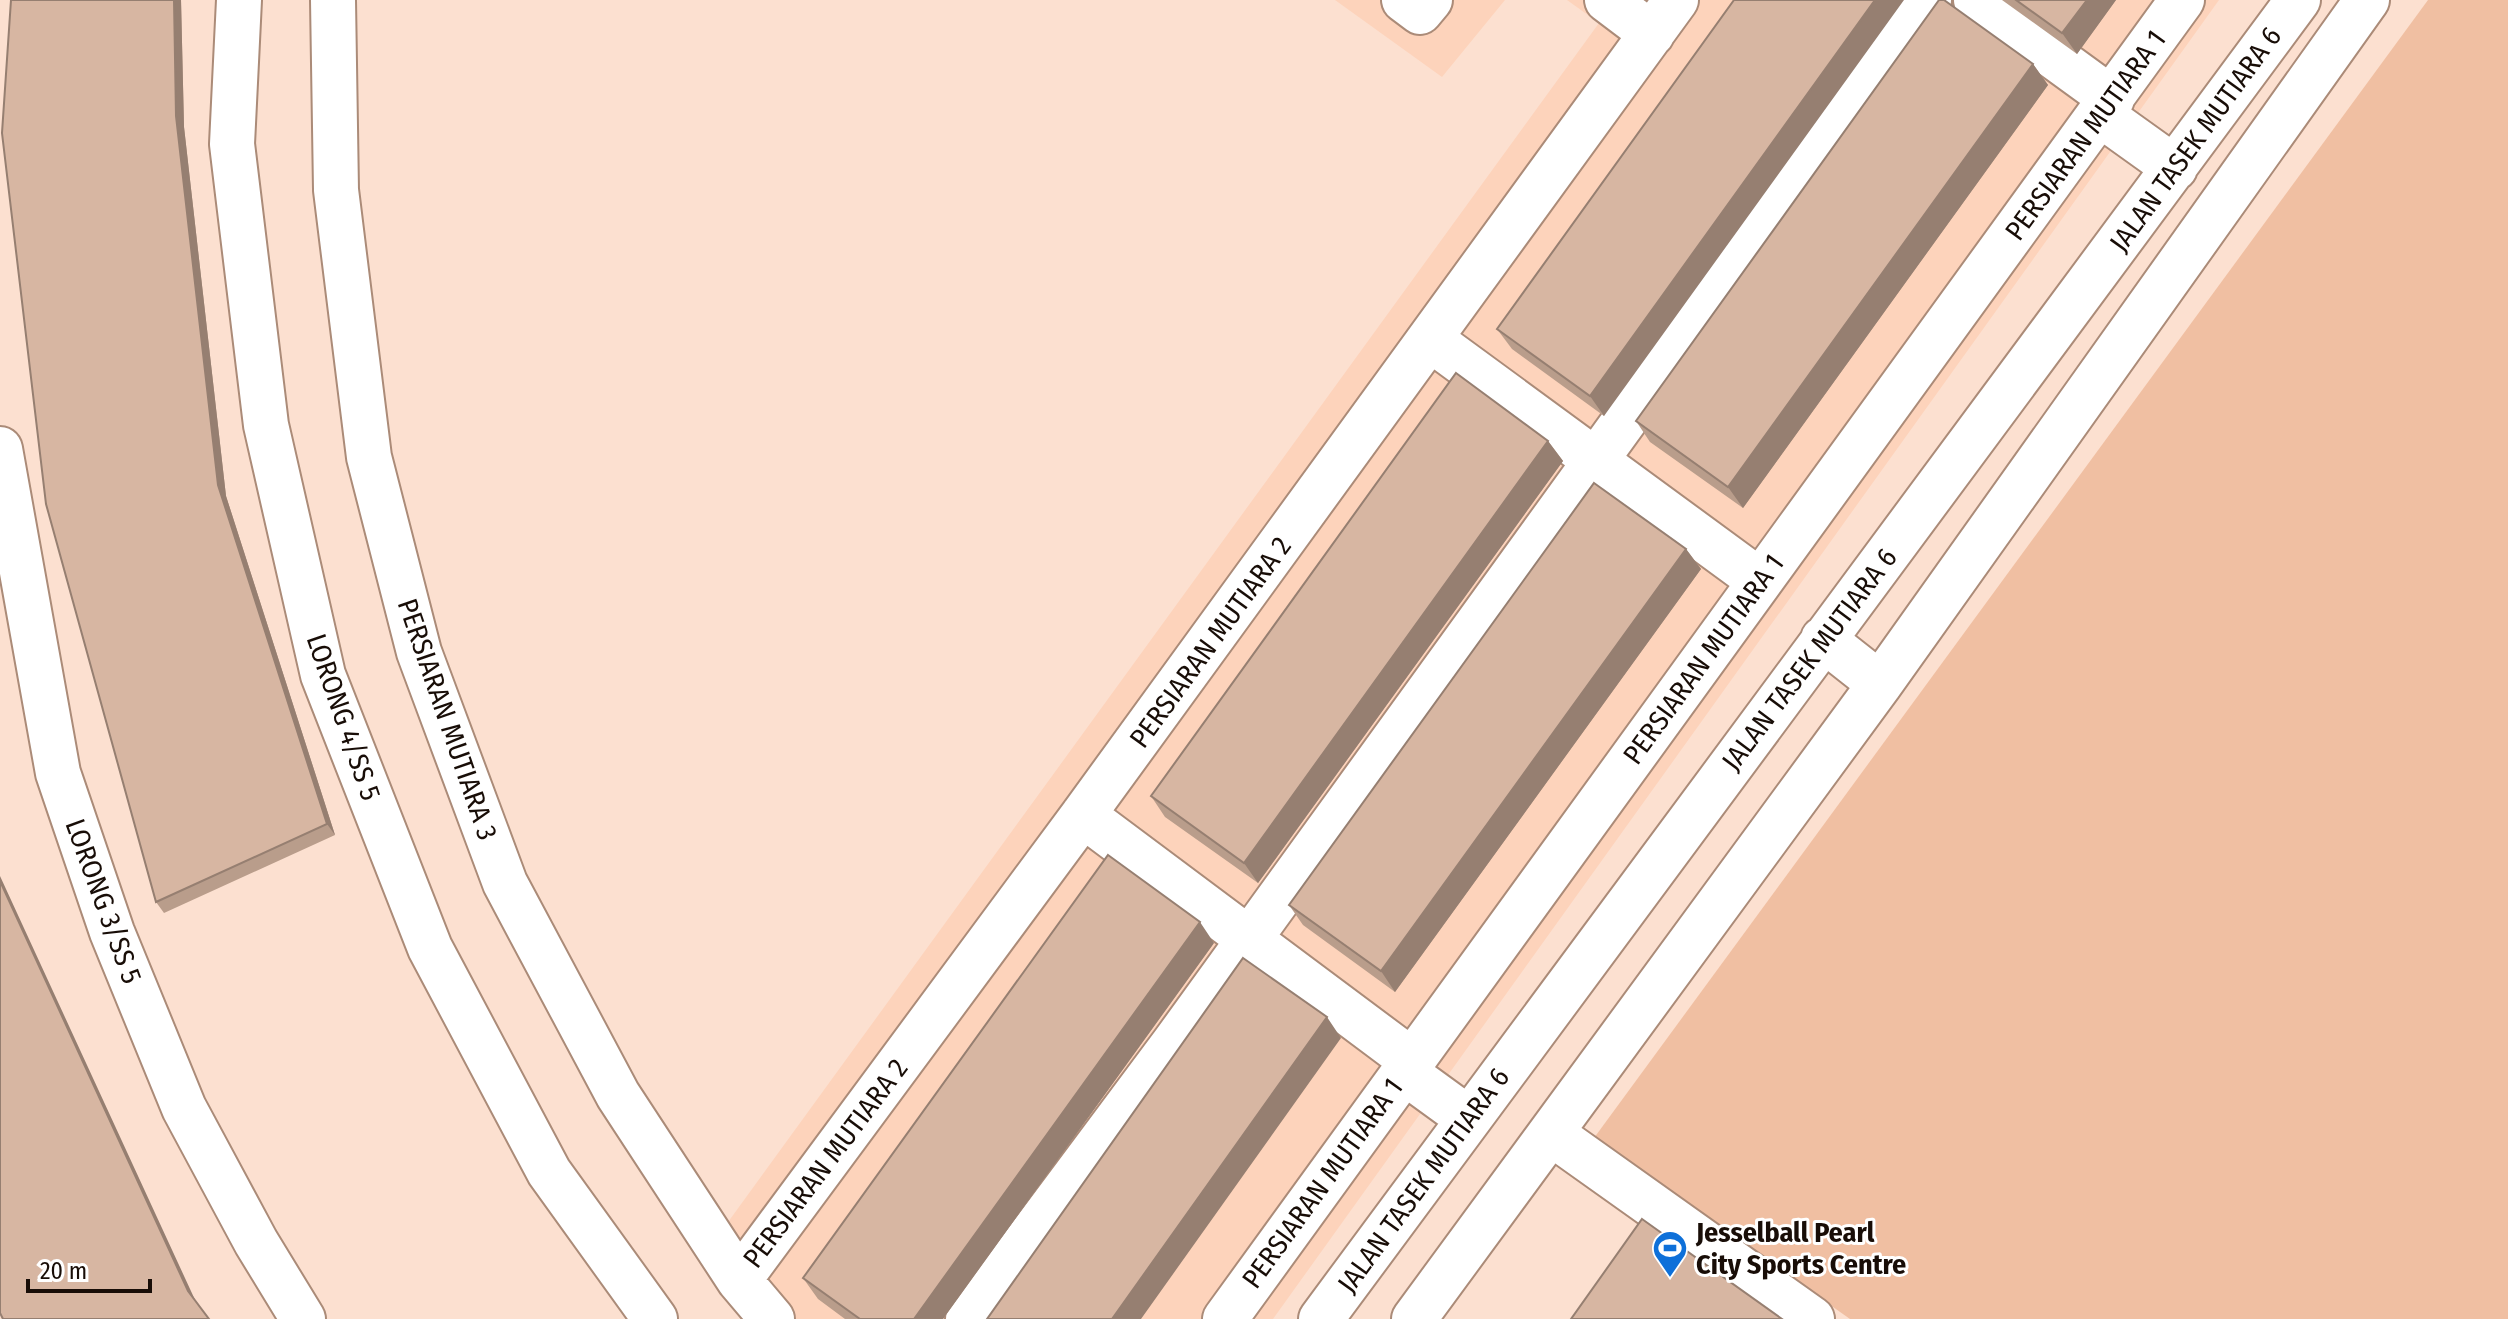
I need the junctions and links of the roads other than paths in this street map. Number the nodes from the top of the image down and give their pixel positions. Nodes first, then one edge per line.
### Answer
1 (239, 0) edge
2 (333, 0) edge
3 (1404, 0) edge
4 (1430, 0) edge
5 (1607, 0) edge
6 (1929, 0) edge
7 (1976, 0) edge
8 (2182, 0) edge
9 (2298, 0) edge
10 (2367, 0) edge
11 (1664, 17) edge
12 (2106, 107) junction
13 (2175, 168) junction
14 (1430, 339) junction
15 (0, 449) edge
16 (1598, 460) junction
17 (1760, 581) junction
18 (1823, 639) junction
19 (1880, 684) junction
20 (1083, 815) junction
21 (1249, 938) junction
22 (1407, 1066) junction
23 (1469, 1119) junction
24 (1552, 1134) junction
25 (739, 1280) junction
26 (303, 1319) edge
27 (655, 1319) edge
28 (772, 1319) edge
29 (968, 1319) edge
30 (1225, 1319) edge
31 (1321, 1319) edge
32 (1414, 1319) edge
33 (1812, 1319) edge

1 - 27 street, LORONG 4/SS 5
2 - 25 street, PERSIARAN MUTIARA 3
3 - 4 street
5 - 11 street
6 - 16 street
7 - 12 street
8 - 12 street, PERSIARAN MUTIARA 1
9 - 13 street, JALAN TASEK MUTIARA 6
10 - 19 street, JALAN TASEK MUTIARA 6
11 - 14 street, PERSIARAN MUTIARA 2
12 - 13 street
12 - 17 street, PERSIARAN MUTIARA 1
13 - 18 street, JALAN TASEK MUTIARA 6
14 - 16 street
14 - 20 street, PERSIARAN MUTIARA 2
15 - 26 street, LORONG 3/SS 5
16 - 17 street
16 - 21 street
17 - 22 street, PERSIARAN MUTIARA 1
18 - 19 street
18 - 23 street, JALAN TASEK MUTIARA 6
19 - 24 street, JALAN TASEK MUTIARA 6
20 - 21 street
20 - 25 street, PERSIARAN MUTIARA 2
21 - 22 street
21 - 29 street
22 - 23 street
22 - 30 street, PERSIARAN MUTIARA 1
23 - 31 street, JALAN TASEK MUTIARA 6
24 - 32 street, JALAN TASEK MUTIARA 6
24 - 33 street
25 - 28 street, PERSIARAN MUTIARA 3

